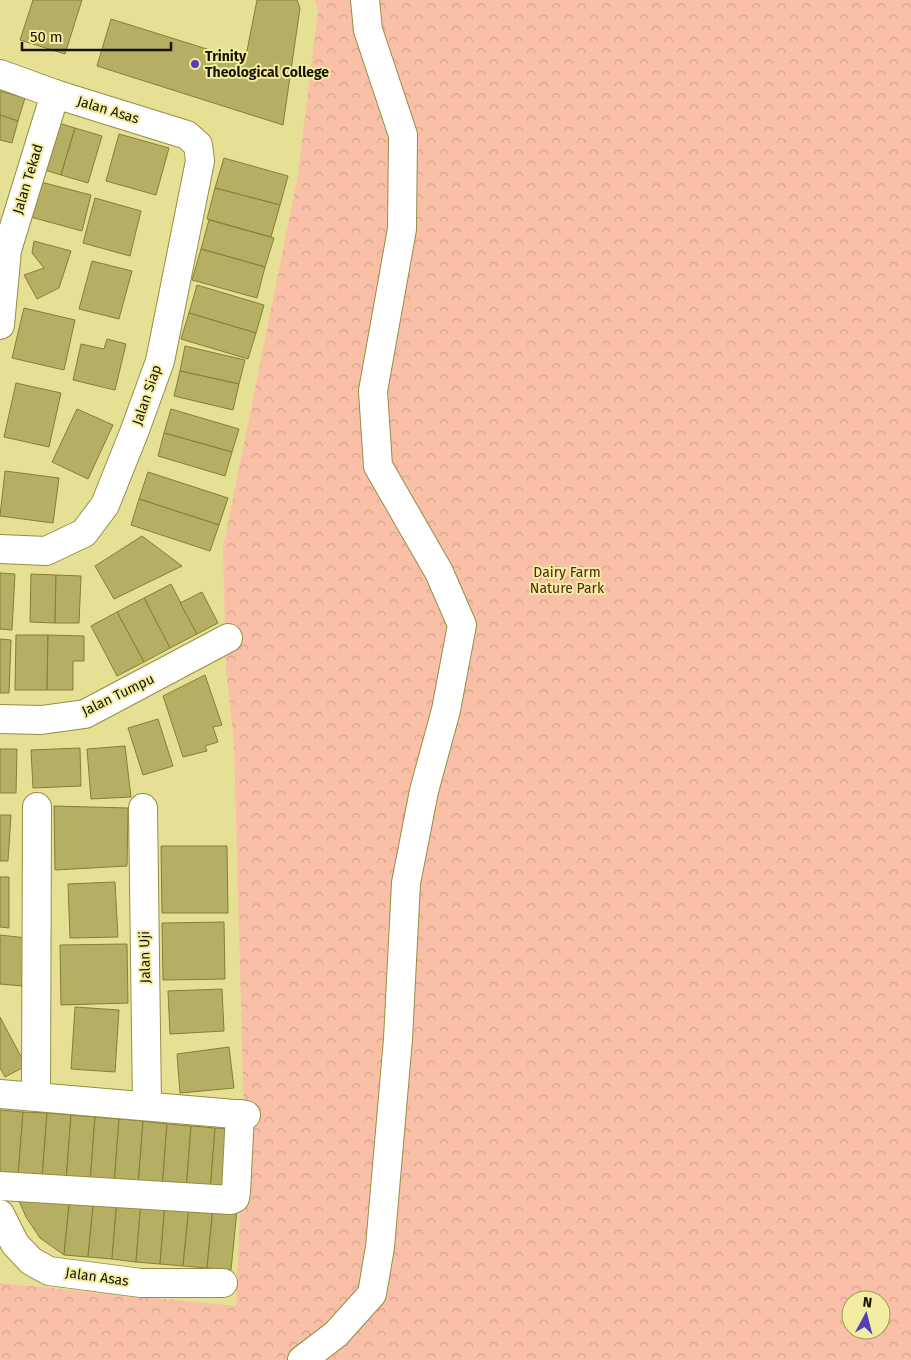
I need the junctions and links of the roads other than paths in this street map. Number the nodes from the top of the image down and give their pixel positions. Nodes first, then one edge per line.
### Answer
1 (365, 0) edge
2 (0, 74) edge
3 (55, 94) junction
4 (200, 161) joint
5 (0, 325) edge
6 (0, 550) edge
7 (228, 638) dead end
8 (0, 719) edge
9 (37, 806) dead end
10 (143, 808) dead end
11 (0, 1094) edge
12 (36, 1096) junction
13 (146, 1106) junction
14 (0, 1186) edge
15 (0, 1214) edge
16 (223, 1283) dead end
17 (302, 1360) edge

1 - 17 street
2 - 3 street, Jalan Asas
3 - 4 street, Jalan Asas
3 - 5 street, Jalan Tekad
4 - 6 street, Jalan Siap
7 - 8 street, Jalan Tumpu
9 - 12 street
10 - 13 street, Jalan Uji
11 - 12 street
12 - 13 street
13 - 14 street
15 - 16 street, Jalan Asas

